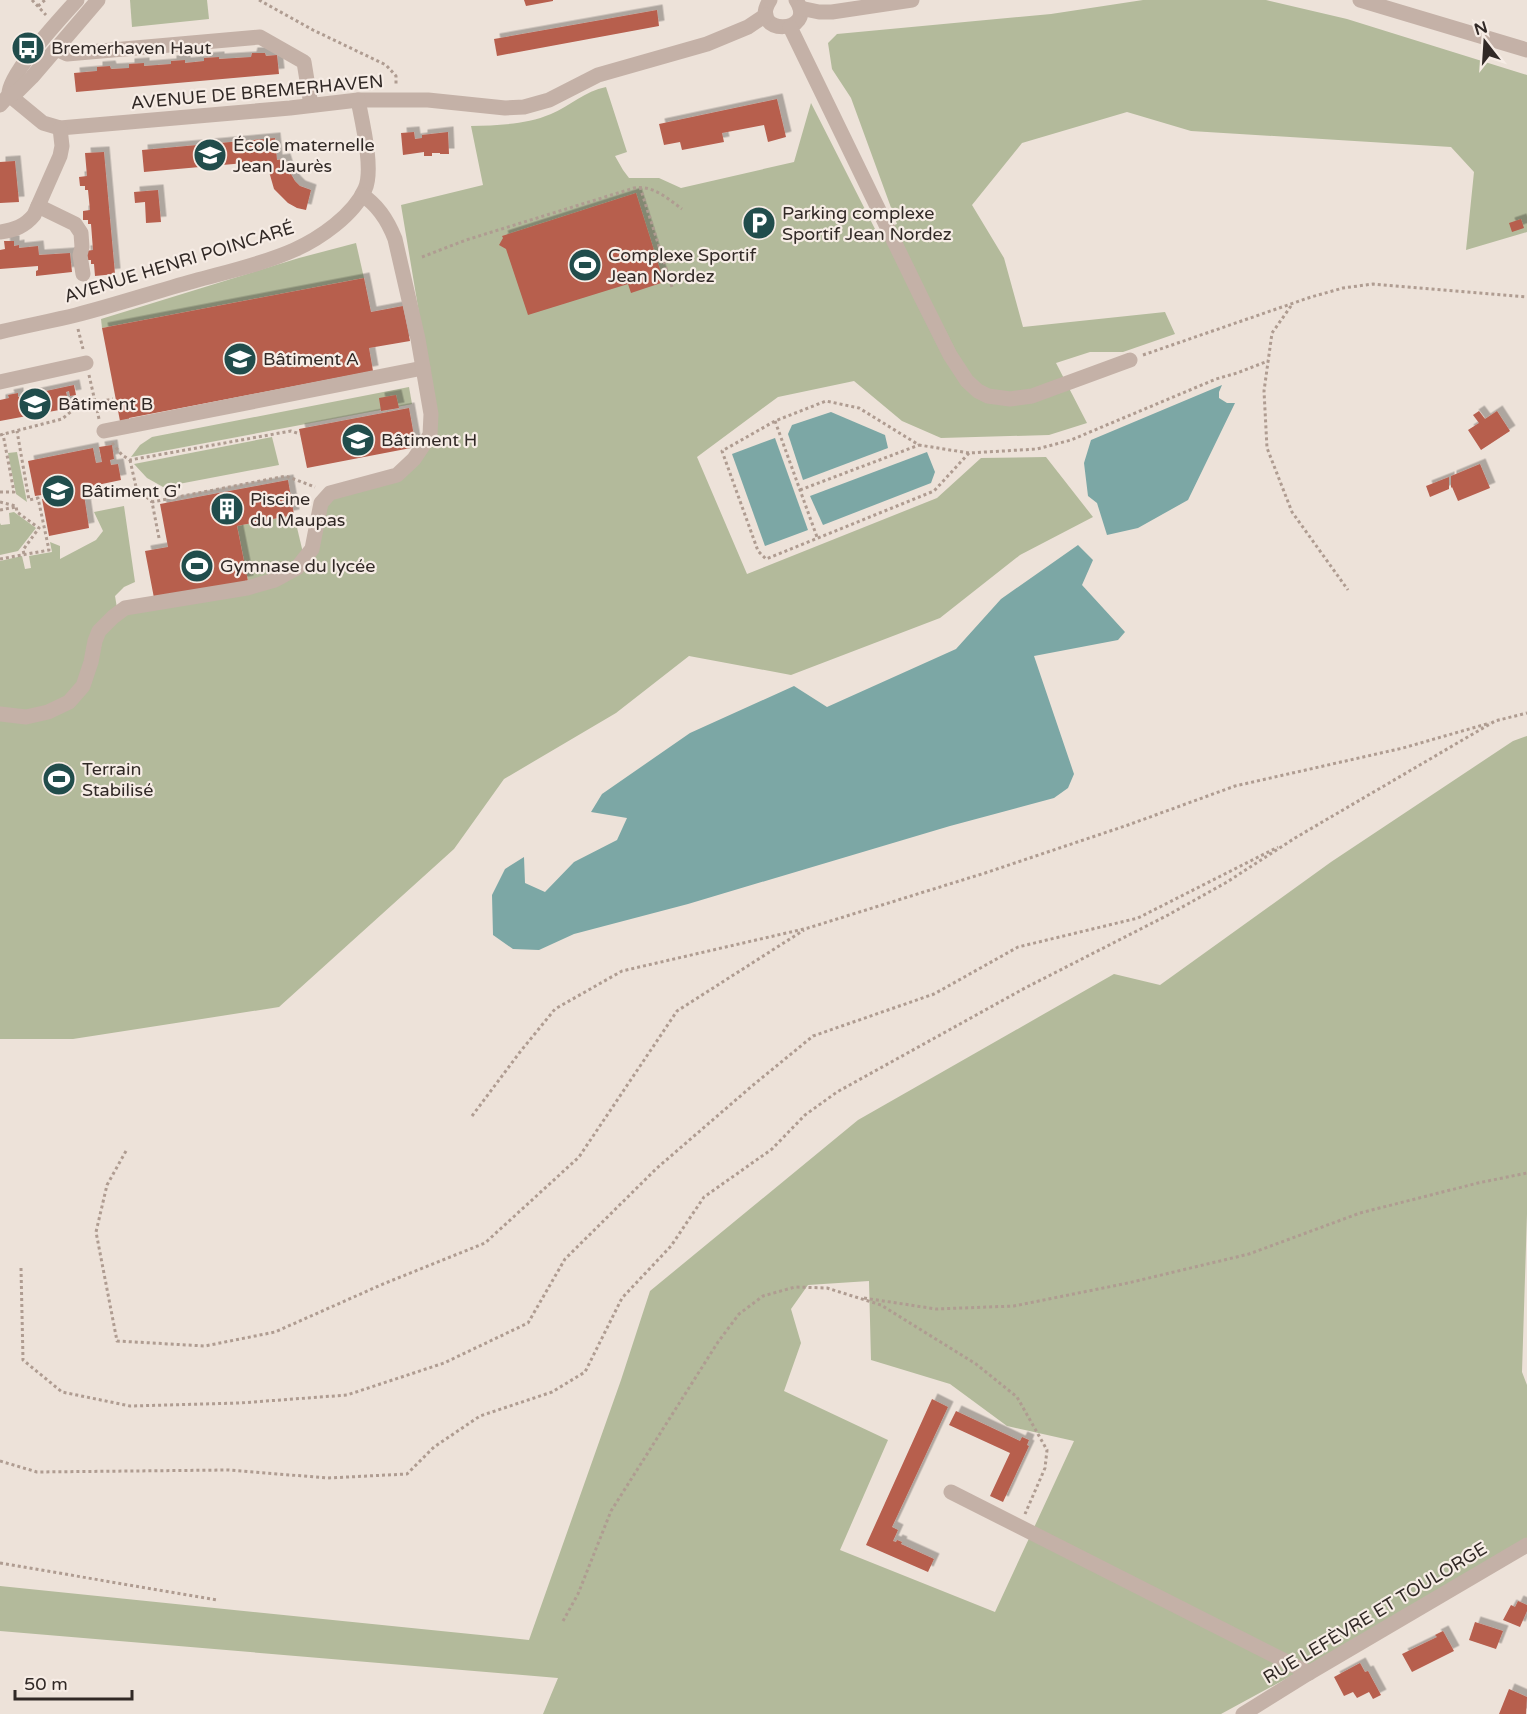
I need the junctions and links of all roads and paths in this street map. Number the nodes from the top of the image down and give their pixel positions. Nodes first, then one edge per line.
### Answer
1 (32, 0) edge
2 (45, 0) edge
3 (77, 0) edge
4 (98, 0) edge
5 (259, 0) edge
6 (912, 0) edge
7 (1360, 0) edge
8 (798, 4) edge
9 (38, 6) junction
10 (768, 7) edge
11 (43, 12) dead end
12 (790, 27) junction
13 (56, 48) junction
14 (1527, 50) edge
15 (396, 91) dead end
16 (5, 100) edge
17 (358, 100) junction
18 (311, 105) junction
19 (60, 128) junction
20 (640, 187) junction
21 (362, 195) junction
22 (38, 206) junction
23 (682, 209) dead end
24 (0, 232) edge
25 (422, 257) dead end
26 (83, 274) dead end
27 (672, 287) dead end
28 (1527, 297) edge
29 (1292, 304) junction
30 (0, 332) edge
31 (1130, 360) joint
32 (1268, 361) junction
33 (86, 363) dead end
34 (423, 368) junction
35 (0, 382) edge
36 (91, 386) dead end
37 (113, 399) dead end
38 (94, 402) junction
39 (775, 421) junction
40 (17, 431) junction
41 (104, 431) junction
42 (2, 434) edge
43 (300, 434) dead end
44 (919, 445) junction
45 (969, 453) junction
46 (130, 460) junction
47 (800, 490) junction
48 (0, 492) edge
49 (330, 493) junction
50 (0, 502) edge
51 (152, 502) junction
52 (16, 507) junction
53 (0, 510) edge
54 (159, 538) dead end
55 (818, 538) junction
56 (24, 554) junction
57 (0, 559) edge
58 (1348, 590) dead end
59 (1527, 713) edge
60 (0, 714) edge
61 (1495, 721) junction
62 (1295, 838) junction
63 (808, 927) junction
64 (472, 1116) dead end
65 (126, 1151) dead end
66 (1527, 1173) edge
67 (21, 1268) dead end
68 (853, 1296) junction
69 (0, 1461) edge
70 (951, 1492) dead end
71 (1020, 1527) junction
72 (1527, 1545) edge
73 (0, 1563) edge
74 (216, 1600) dead end
75 (563, 1621) dead end
76 (1309, 1673) junction
77 (1243, 1714) edge

1 - 9 path
2 - 9 path
3 - 16 street
4 - 13 street
5 - 15 path
6 - 8 street
7 - 14 street
8 - 12 street
9 - 11 path
10 - 12 street
10 - 17 street, AVENUE DE BREMERHAVEN
12 - 31 street
13 - 16 street
13 - 18 street
16 - 19 street
17 - 18 street, AVENUE DE BREMERHAVEN
17 - 21 street, AVENUE HENRI POINCARÉ
18 - 19 street, AVENUE DE BREMERHAVEN
19 - 22 street
20 - 23 path
20 - 25 path
20 - 27 path
21 - 30 street, AVENUE HENRI POINCARÉ
21 - 34 street
22 - 24 street
22 - 26 street
28 - 29 path
29 - 31 path
29 - 32 path
32 - 45 path
32 - 58 path
33 - 35 street
34 - 41 street
34 - 49 street
36 - 38 path
37 - 38 path
38 - 40 path
38 - 41 path
39 - 44 path
39 - 47 path
39 - 55 path
40 - 42 path
40 - 56 path
41 - 46 path
42 - 48 path
43 - 46 path
44 - 45 path
44 - 47 path
45 - 55 path
46 - 51 path
47 - 55 path
49 - 51 path
49 - 60 street
50 - 52 path
51 - 54 path
52 - 53 path
52 - 56 path
56 - 57 path
59 - 61 path
61 - 62 path
61 - 63 path
62 - 67 path
62 - 69 path
63 - 64 path
63 - 65 path
66 - 68 path
68 - 71 path
68 - 75 path
70 - 71 street
71 - 76 street
72 - 76 street, RUE LEFÈVRE ET TOULORGE
73 - 74 path
76 - 77 street, RUE LEFÈVRE ET TOULORGE

